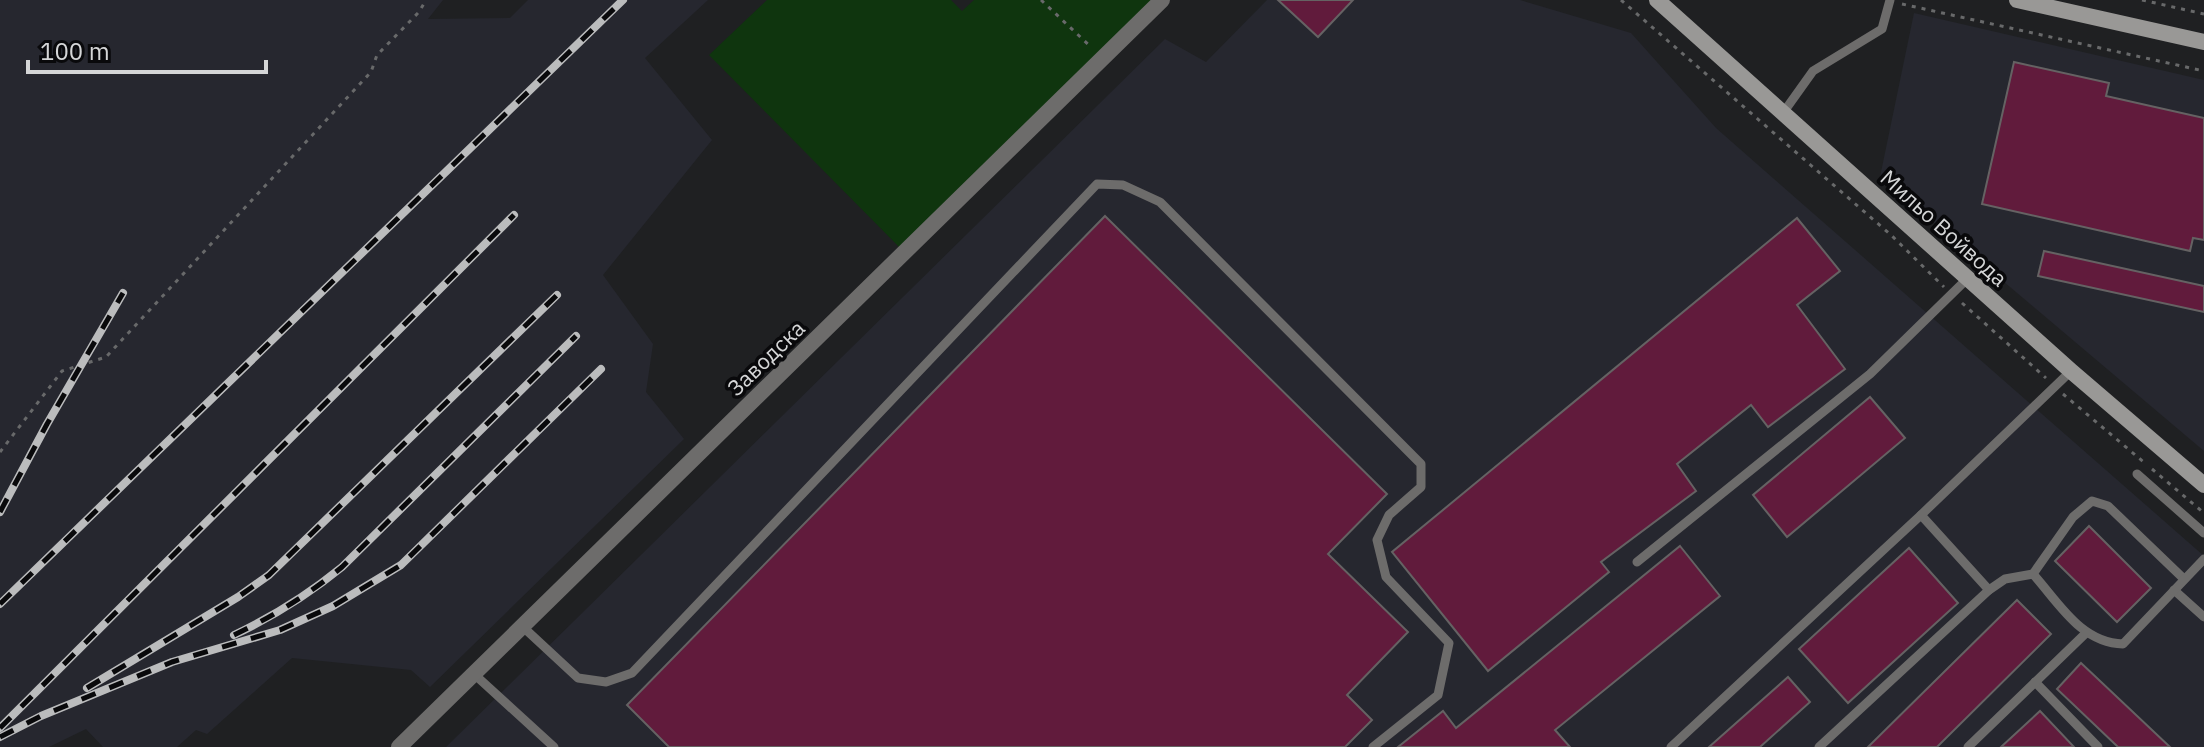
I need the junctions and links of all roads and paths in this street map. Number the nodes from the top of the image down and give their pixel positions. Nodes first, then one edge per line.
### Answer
1 (426, 0) edge
2 (1041, 0) edge
3 (1162, 0) edge
4 (1621, 0) edge
5 (1657, 0) edge
6 (2017, 0) edge
7 (2142, 0) edge
8 (1890, 1) edge
9 (2204, 14) edge
10 (2204, 42) edge
11 (1102, 58) junction
12 (2204, 71) edge
13 (1783, 113) junction
14 (1968, 278) junction
15 (1951, 294) junction
16 (2071, 371) junction
17 (2056, 387) junction
18 (0, 452) edge
19 (2137, 474) dead end
20 (2204, 485) edge
21 (2204, 513) edge
22 (1921, 515) junction
23 (2204, 533) edge
24 (2204, 559) edge
25 (1637, 562) dead end
26 (2033, 574) junction
27 (2184, 579) junction
28 (1989, 590) junction
29 (2174, 590) junction
30 (2204, 617) edge
31 (523, 627) junction
32 (2086, 633) junction
33 (474, 674) junction
34 (2035, 682) junction
35 (399, 747) edge
36 (554, 747) edge
37 (1373, 747) edge
38 (1671, 747) edge
39 (1819, 747) edge
40 (1968, 747) edge
41 (2098, 747) edge

1 - 18 path
2 - 11 path
3 - 11 street, Заводска
4 - 15 path
5 - 13 street, Мильо Войвода
6 - 10 street
7 - 9 path
8 - 12 path
8 - 13 lane
11 - 31 street, Заводска
13 - 14 street, Мильо Войвода
14 - 15 lane
14 - 16 street, Мильо Войвода
15 - 17 path
15 - 25 lane
16 - 17 lane
16 - 20 street, Мильо Войвода
17 - 21 path
17 - 22 lane
19 - 23 lane
22 - 28 lane
22 - 38 lane
24 - 27 lane
26 - 27 lane
26 - 28 lane
26 - 32 lane
27 - 29 lane
28 - 39 lane
29 - 30 lane
29 - 32 lane
31 - 33 street, Заводска
31 - 37 lane
32 - 34 lane
33 - 35 street, Заводска
33 - 36 lane
34 - 40 lane
34 - 41 lane

